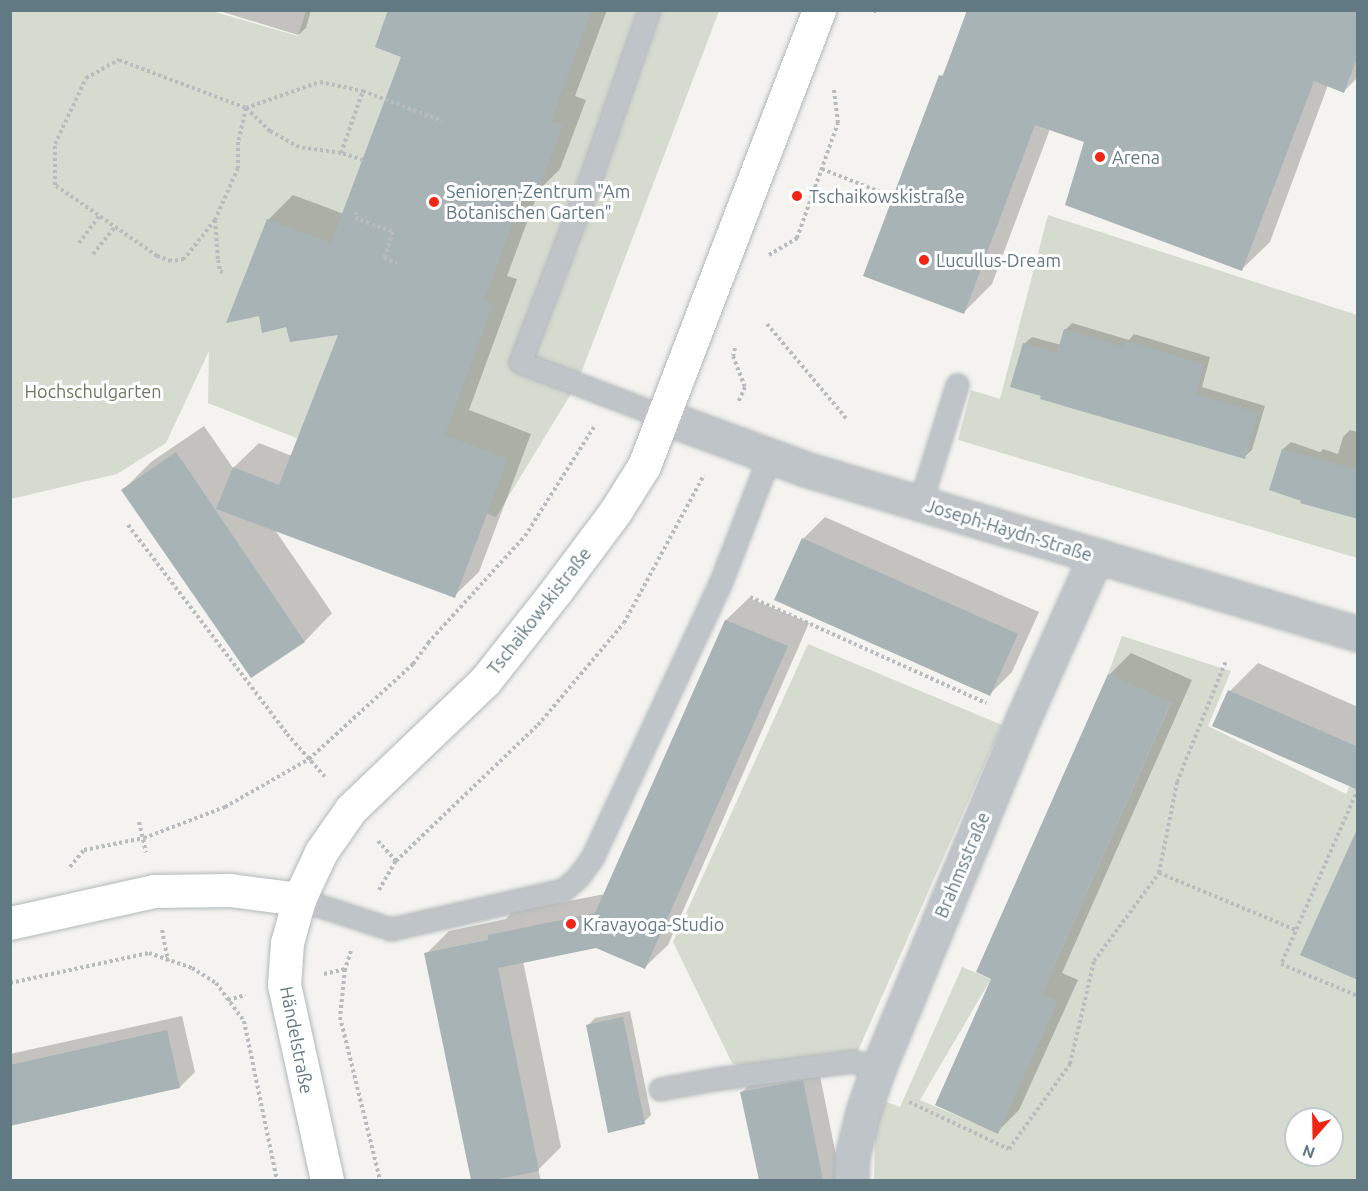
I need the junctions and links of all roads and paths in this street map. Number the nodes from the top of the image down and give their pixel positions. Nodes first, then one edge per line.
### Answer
1 (649, 10) edge
2 (819, 10) edge
3 (363, 91) junction
4 (246, 108) junction
5 (442, 121) dead end
6 (838, 123) dead end
7 (341, 153) junction
8 (363, 160) dead end
9 (822, 169) junction
10 (893, 197) dead end
11 (356, 212) dead end
12 (99, 216) junction
13 (215, 220) junction
14 (115, 227) junction
15 (79, 243) dead end
16 (93, 254) dead end
17 (765, 256) dead end
18 (397, 263) dead end
19 (224, 273) dead end
20 (767, 324) dead end
21 (736, 345) dead end
22 (957, 385) dead end
23 (612, 397) junction
24 (664, 417) junction
25 (846, 418) dead end
26 (723, 440) junction
27 (769, 457) junction
28 (920, 504) junction
29 (128, 525) dead end
30 (1096, 556) junction
31 (720, 584) junction
32 (1358, 634) edge
33 (1226, 661) dead end
34 (1023, 719) junction
35 (309, 759) junction
36 (1358, 789) edge
37 (139, 822) dead end
38 (144, 838) junction
39 (71, 866) dead end
40 (1159, 873) junction
41 (299, 899) junction
42 (361, 920) junction
43 (10, 923) edge
44 (1296, 930) junction
45 (345, 969) dead end
46 (10, 982) edge
47 (1358, 996) edge
48 (875, 1077) junction
49 (660, 1089) dead end
50 (277, 1180) edge
51 (327, 1180) edge
52 (380, 1180) edge
53 (851, 1180) edge

1 - 23 lane
2 - 24 street, Tschaikowskistraße
3 - 4 path
3 - 5 path
3 - 7 path
4 - 7 path
4 - 12 path
4 - 13 path
6 - 9 path
7 - 8 path
9 - 10 path
9 - 17 path
11 - 18 path
12 - 14 path
12 - 15 path
13 - 14 path
13 - 19 path
14 - 16 path
20 - 25 path
21 - 26 path
22 - 28 lane
23 - 24 lane
23 - 35 path
24 - 26 street, Joseph-Haydn-Straße
24 - 41 street, Tschaikowskistraße
26 - 27 street, Joseph-Haydn-Straße
26 - 42 path
27 - 28 street, Joseph-Haydn-Straße
27 - 31 lane
28 - 30 street, Joseph-Haydn-Straße
29 - 35 path
30 - 32 street, Joseph-Haydn-Straße
30 - 34 street, Brahmsstraße
31 - 34 path
31 - 42 lane
33 - 40 path
34 - 48 street, Brahmsstraße
35 - 38 path
36 - 44 path
37 - 38 path
38 - 39 path
40 - 44 path
40 - 48 path
41 - 42 lane
41 - 43 street
41 - 51 street, Händelstraße
44 - 47 path
45 - 52 path
46 - 50 path
48 - 49 lane
48 - 53 street, Brahmsstraße

